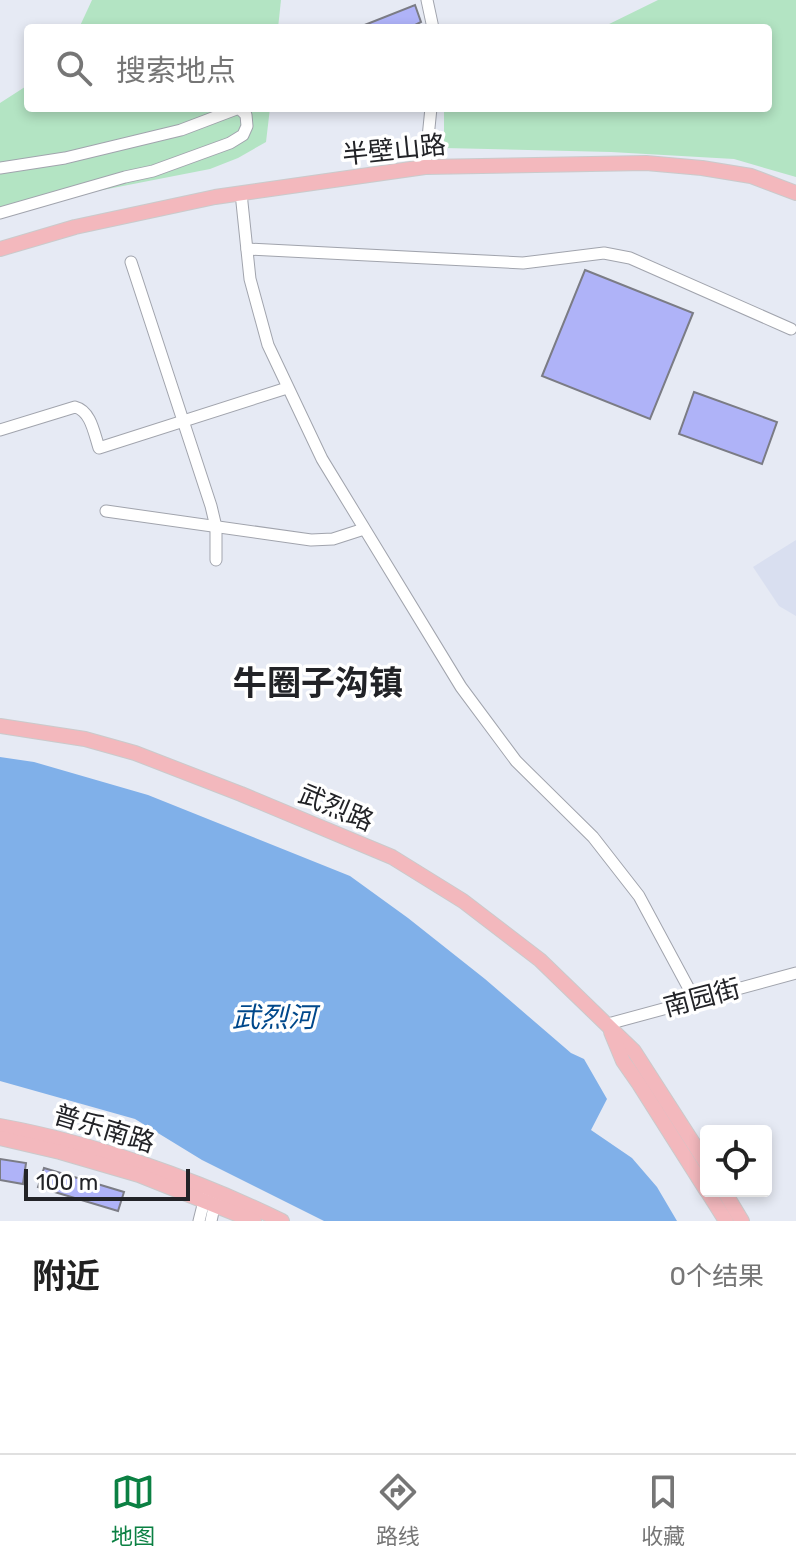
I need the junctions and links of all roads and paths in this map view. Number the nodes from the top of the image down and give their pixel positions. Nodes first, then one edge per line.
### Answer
1 (427, 0) edge
2 (432, 24) edge
3 (228, 112) edge
4 (243, 112) edge
5 (431, 112) edge
6 (425, 167) junction
7 (0, 168) edge
8 (241, 193) junction
9 (796, 193) edge
10 (0, 213) edge
11 (0, 249) edge
12 (247, 249) junction
13 (131, 262) dead end
14 (791, 329) dead end
15 (287, 388) junction
16 (183, 421) junction
17 (0, 430) edge
18 (106, 511) dead end
19 (216, 527) junction
20 (364, 529) junction
21 (216, 560) dead end
22 (0, 726) edge
23 (796, 973) edge
24 (695, 1000) junction
25 (608, 1024) junction
26 (0, 1126) edge
27 (0, 1138) edge
28 (700, 1154) edge
29 (700, 1181) edge
30 (210, 1197) junction
31 (711, 1197) edge
32 (728, 1197) edge
33 (199, 1221) edge
34 (211, 1221) edge
35 (254, 1221) edge
36 (282, 1221) edge
37 (726, 1221) edge
38 (742, 1221) edge

1 - 2 street
3 - 7 street
4 - 10 street
5 - 6 street
6 - 8 main road, 半壁山路
6 - 9 main road, 半壁山路
8 - 11 main road, 半壁山路
8 - 12 street
12 - 14 street
12 - 15 street
13 - 16 street
15 - 16 street
15 - 20 street
16 - 17 street
16 - 19 street
18 - 19 street
19 - 20 street
19 - 21 street
20 - 24 street
22 - 25 main road, 武烈路
23 - 24 street, 南园街
24 - 25 street, 南园街
25 - 28 main road, 武烈路
25 - 29 main road, 武烈路
26 - 30 main road, 普乐南路
27 - 30 main road, 普乐南路
30 - 33 street
30 - 34 street
30 - 35 main road, 普乐南路
30 - 36 main road, 普乐南路
31 - 37 main road, 武烈路
32 - 38 main road

